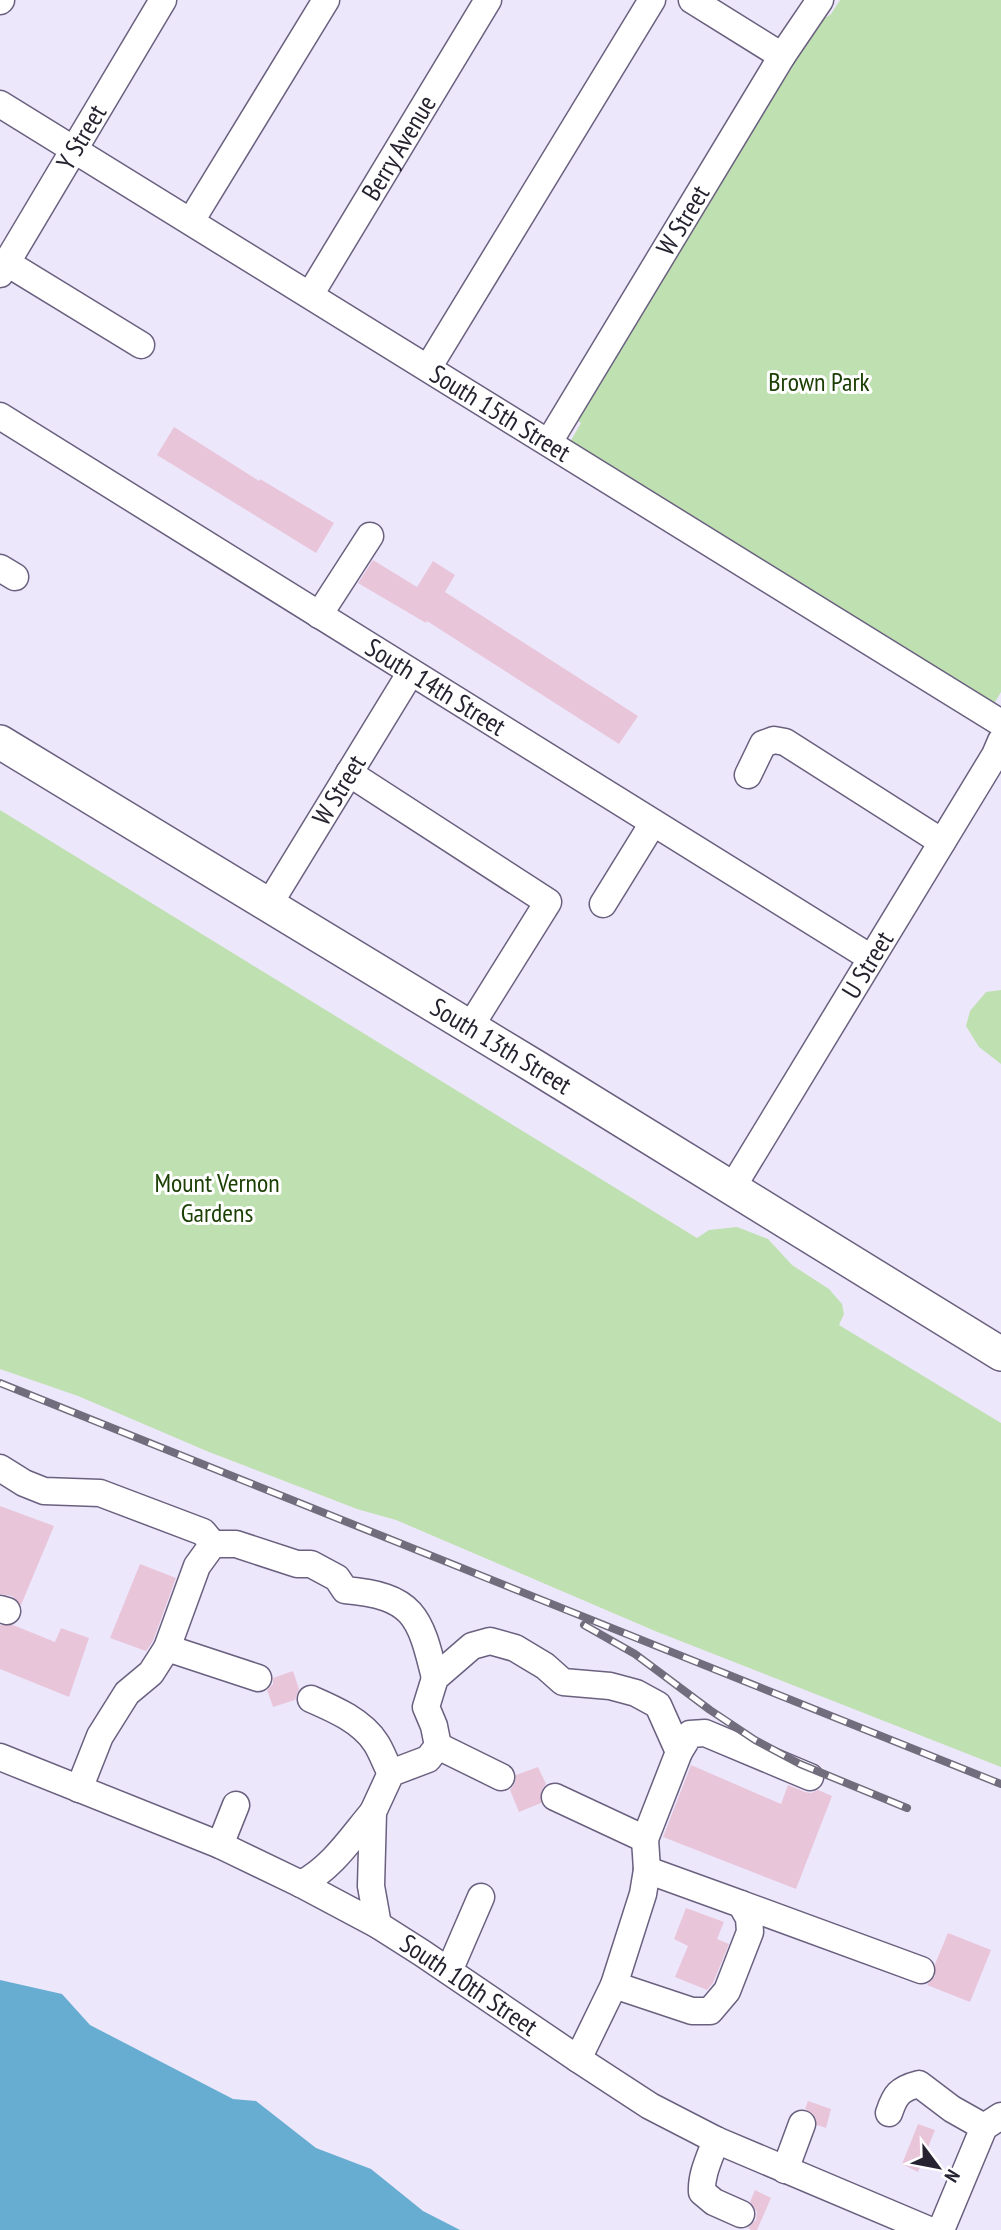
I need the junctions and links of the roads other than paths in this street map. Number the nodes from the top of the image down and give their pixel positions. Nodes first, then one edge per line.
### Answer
1 (163, 0) edge
2 (326, 0) edge
3 (488, 0) edge
4 (652, 0) edge
5 (692, 0) edge
6 (820, 0) edge
7 (782, 56) junction
8 (0, 104) edge
9 (75, 150) junction
10 (191, 221) junction
11 (3, 269) edge
12 (310, 295) junction
13 (141, 345) dead end
14 (428, 368) junction
15 (0, 416) edge
16 (549, 442) junction
17 (370, 536) dead end
18 (319, 615) junction
19 (411, 672) junction
20 (1001, 723) edge
21 (1001, 741) edge
22 (0, 742) edge
23 (349, 774) junction
24 (748, 775) dead end
25 (653, 823) junction
26 (942, 842) junction
27 (603, 904) dead end
28 (268, 906) junction
29 (871, 958) junction
30 (470, 1027) junction
31 (732, 1188) junction
32 (1001, 1354) edge
33 (0, 1468) edge
34 (213, 1544) junction
35 (167, 1648) junction
36 (258, 1678) dead end
37 (435, 1678) junction
38 (311, 1699) dead end
39 (438, 1746) junction
40 (679, 1752) junction
41 (0, 1757) edge
42 (391, 1773) junction
43 (501, 1777) dead end
44 (810, 1777) dead end
45 (79, 1789) junction
46 (555, 1797) dead end
47 (236, 1805) dead end
48 (373, 1812) junction
49 (645, 1839) junction
50 (220, 1845) junction
51 (647, 1870) junction
52 (301, 1884) junction
53 (481, 1897) dead end
54 (741, 1903) junction
55 (378, 1926) junction
56 (449, 1970) junction
57 (921, 1970) dead end
58 (614, 1985) junction
59 (578, 2059) junction
60 (889, 2113) dead end
61 (992, 2122) edge
62 (802, 2124) dead end
63 (716, 2140) junction
64 (785, 2170) junction
65 (741, 2214) dead end
66 (929, 2230) edge
67 (941, 2230) edge

1 - 9 street, Y Street
2 - 10 street
3 - 12 street, Berry Avenue
4 - 14 street
5 - 7 street
6 - 7 street, W Street
7 - 16 street, W Street
8 - 9 street, South 15th Street
9 - 10 street, South 15th Street
9 - 11 street, Y Street
10 - 12 street, South 15th Street
11 - 13 street
12 - 14 street, South 15th Street
14 - 16 street, South 15th Street
15 - 18 street, South 14th Street
16 - 20 street, South 15th Street
17 - 18 street
18 - 19 street, South 14th Street
19 - 23 street, W Street
19 - 25 street, South 14th Street
21 - 26 street, U Street
22 - 28 main road, South 13th Street
23 - 28 street, W Street
23 - 30 street
24 - 26 street
25 - 27 street
25 - 29 street, South 14th Street
26 - 29 street, U Street
28 - 30 main road, South 13th Street
29 - 31 street, U Street
30 - 31 main road, South 13th Street
31 - 32 main road, South 13th Street
33 - 34 street
34 - 35 street
34 - 37 street
35 - 36 street
35 - 45 street
37 - 39 street
37 - 40 street
38 - 42 street
39 - 42 street
39 - 43 street
40 - 44 street
40 - 49 street
41 - 45 street, South 10th Street
42 - 48 street
45 - 50 street, South 10th Street
46 - 49 street
47 - 50 street
48 - 52 street
48 - 55 street
49 - 51 street
50 - 52 street, South 10th Street
51 - 54 street
51 - 58 street
52 - 55 street, South 10th Street
53 - 56 street
54 - 57 street
54 - 58 street
55 - 56 street, South 10th Street
56 - 59 street, South 10th Street
58 - 59 street
59 - 63 street, South 10th Street
60 - 61 street
61 - 67 street
62 - 64 street
63 - 64 street, South 10th Street
63 - 65 street
64 - 66 street, South 10th Street

